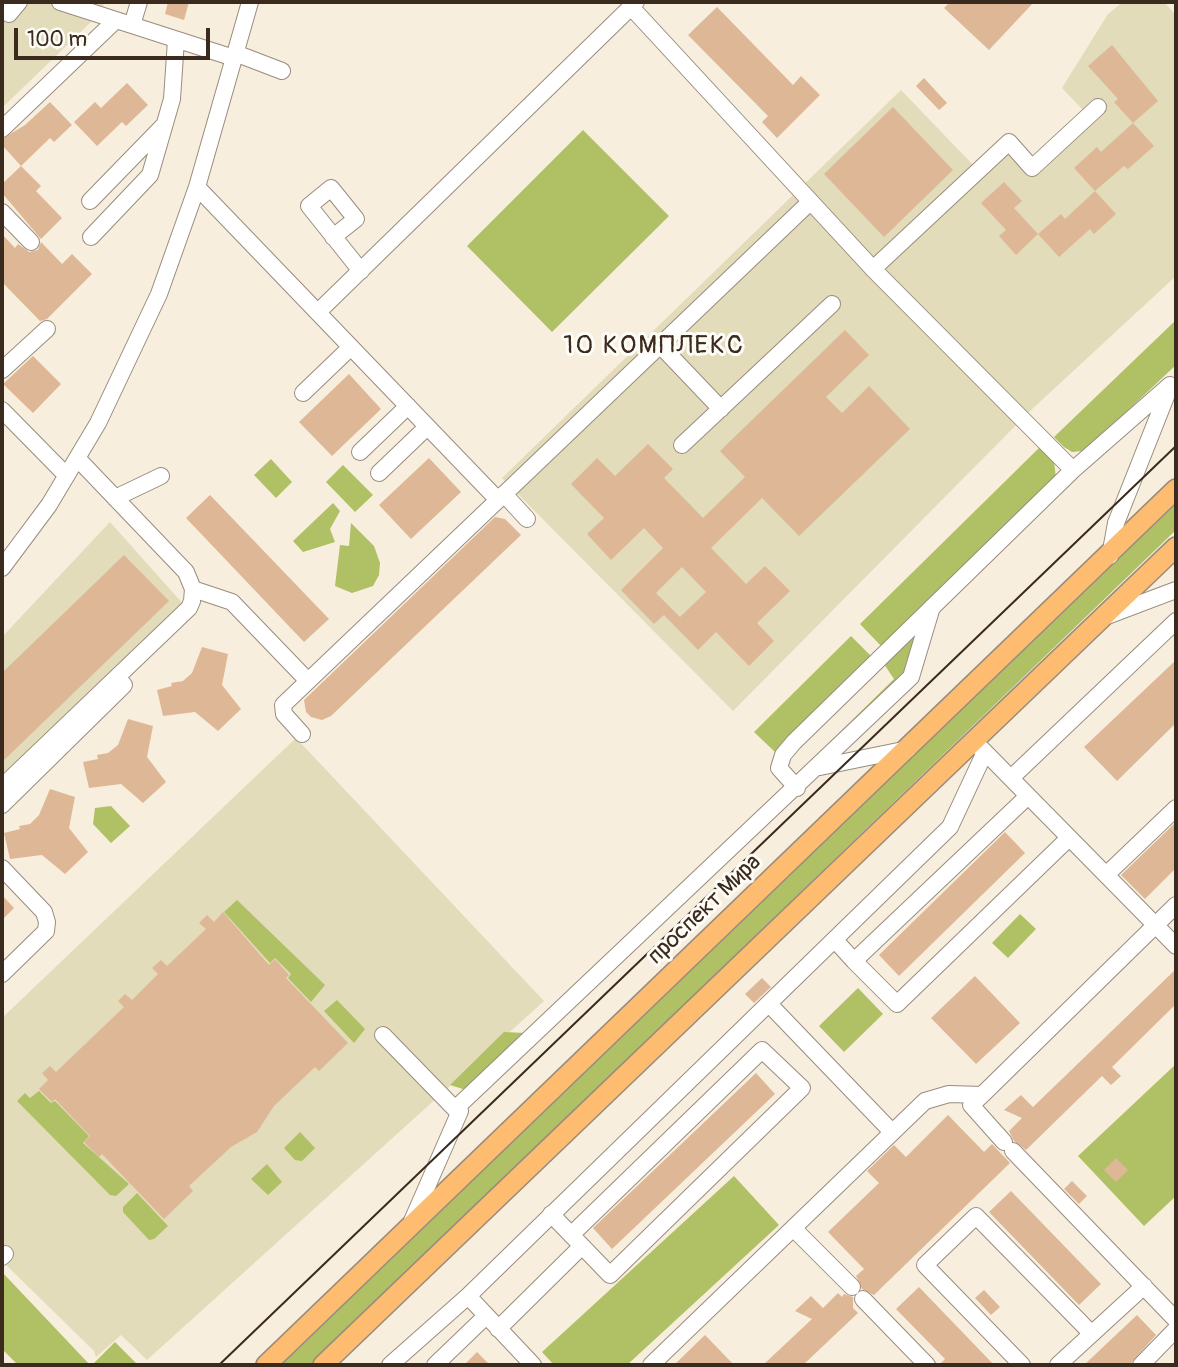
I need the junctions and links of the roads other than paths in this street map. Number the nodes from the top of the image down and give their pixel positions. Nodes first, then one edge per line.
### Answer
1 (19, 2) edge
2 (60, 2) edge
3 (139, 2) edge
4 (250, 2) edge
5 (633, 4) edge
6 (2, 6) edge
7 (124, 22) junction
8 (176, 40) junction
9 (234, 56) junction
10 (282, 71) dead end
11 (1098, 107) dead end
12 (165, 124) junction
13 (2, 129) edge
14 (197, 187) junction
15 (90, 201) dead end
16 (810, 202) junction
17 (2, 212) edge
18 (91, 237) dead end
19 (334, 237) dead end
20 (31, 242) dead end
21 (873, 269) junction
22 (361, 271) junction
23 (832, 304) dead end
24 (318, 312) junction
25 (47, 329) dead end
26 (660, 345) junction
27 (351, 347) junction
28 (2, 370) edge
29 (1173, 382) edge
30 (303, 393) dead end
31 (408, 406) junction
32 (721, 409) junction
33 (2, 410) edge
34 (427, 427) junction
35 (682, 446) dead end
36 (360, 452) dead end
37 (77, 458) junction
38 (1073, 470) junction
39 (379, 472) dead end
40 (66, 475) junction
41 (161, 476) dead end
42 (1176, 489) edge
43 (501, 497) junction
44 (115, 498) junction
45 (527, 519) dead end
46 (1176, 547) edge
47 (1110, 556) junction
48 (2, 568) edge
49 (193, 589) junction
50 (1176, 590) edge
51 (932, 607) junction
52 (1107, 616) junction
53 (1176, 621) edge
54 (166, 630) junction
55 (169, 647) dead end
56 (117, 678) junction
57 (309, 681) junction
58 (302, 734) dead end
59 (980, 747) junction
60 (908, 749) junction
61 (818, 768) junction
62 (1011, 779) junction
63 (2, 787) edge
64 (797, 788) junction
65 (1028, 796) junction
66 (2, 805) edge
67 (1176, 808) edge
68 (1069, 838) junction
69 (2, 868) edge
70 (1106, 875) junction
71 (1176, 905) edge
72 (1155, 925) junction
73 (835, 940) junction
74 (1176, 946) edge
75 (854, 961) junction
76 (2, 974) edge
77 (769, 1004) junction
78 (741, 1030) junction
79 (383, 1035) dead end
80 (762, 1050) junction
81 (982, 1095) junction
82 (455, 1109) junction
83 (892, 1132) junction
84 (551, 1214) junction
85 (410, 1227) junction
86 (794, 1229) junction
87 (577, 1241) junction
88 (1144, 1286) junction
89 (468, 1296) junction
90 (486, 1316) junction
91 (1176, 1320) edge
92 (498, 1329) junction
93 (1176, 1329) edge
94 (1092, 1334) junction
95 (527, 1363) edge
96 (266, 1365) edge
97 (323, 1365) edge
98 (390, 1365) edge
99 (435, 1365) edge
100 (651, 1365) edge
101 (927, 1365) edge
102 (1022, 1365) edge
103 (1058, 1365) edge
104 (1141, 1365) edge

1 - 6 street
2 - 7 street
3 - 7 street
4 - 9 street
5 - 16 street
5 - 22 street
7 - 8 street
7 - 13 street
8 - 9 street
8 - 12 street
9 - 10 street
9 - 14 street
11 - 21 street
12 - 15 street
12 - 18 street
14 - 24 street
14 - 37 street
16 - 21 street
16 - 26 street
17 - 20 street
19 - 22 street
21 - 38 street
22 - 24 street
23 - 32 street
24 - 27 street
25 - 28 street
26 - 32 street
26 - 43 street
27 - 30 street
27 - 31 street
29 - 38 street
29 - 47 street
31 - 34 street
31 - 36 street
32 - 35 street
33 - 40 street
34 - 39 street
34 - 43 street
37 - 40 street
37 - 44 street
38 - 51 street
40 - 48 street
41 - 44 street
42 - 47 main road, проспект Мира
43 - 45 street
43 - 57 street
44 - 49 street
46 - 52 main road
47 - 60 main road, проспект Мира
49 - 54 street
49 - 57 street
50 - 52 street
51 - 61 street
51 - 64 street
52 - 59 main road
53 - 62 street
54 - 55 street
54 - 56 street
56 - 63 street
56 - 66 street
57 - 58 street
59 - 62 street
59 - 73 street
59 - 97 main road
60 - 61 street
60 - 85 main road, проспект Мира
61 - 64 street
62 - 65 street
64 - 82 street
65 - 68 street
65 - 75 street
67 - 70 street
68 - 70 street
68 - 75 street
69 - 76 street
70 - 72 street
71 - 72 street
72 - 74 street
72 - 81 street
73 - 75 street
73 - 77 street
77 - 78 street
77 - 83 street
78 - 80 street
78 - 84 street
79 - 82 street
80 - 87 street
80 - 87 street
81 - 83 street
81 - 88 street
82 - 85 street
83 - 86 street
84 - 87 street
84 - 89 street
85 - 96 main road, проспект Мира
86 - 100 street
86 - 101 street
87 - 92 street
88 - 91 street
88 - 94 street
89 - 90 street
89 - 98 street
90 - 92 street
90 - 99 street
92 - 95 street
93 - 104 street
94 - 102 street
94 - 103 street

